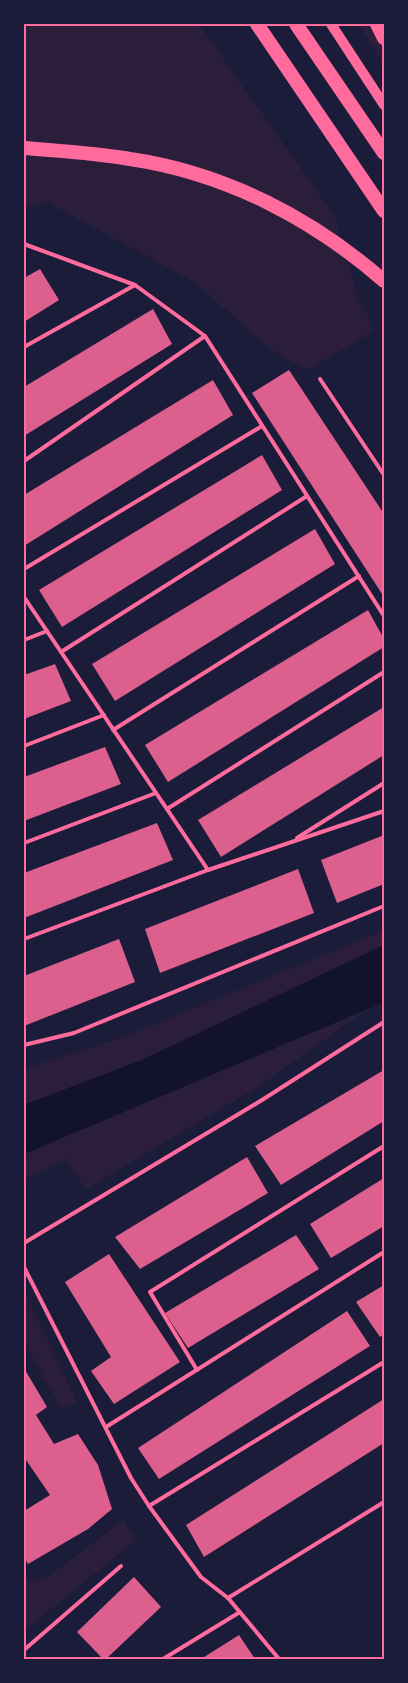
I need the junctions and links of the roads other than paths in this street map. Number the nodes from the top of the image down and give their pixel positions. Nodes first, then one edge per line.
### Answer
1 (256, 24) edge
2 (296, 24) edge
3 (331, 24) edge
4 (384, 105) edge
5 (24, 148) edge
6 (384, 154) edge
7 (384, 211) edge
8 (384, 216) edge
9 (24, 244) edge
10 (384, 281) edge
11 (135, 285) junction
12 (205, 336) junction
13 (24, 347) edge
14 (320, 379) dead end
15 (262, 426) junction
16 (24, 461) edge
17 (384, 475) edge
18 (307, 496) junction
19 (24, 568) edge
20 (359, 576) junction
21 (24, 597) edge
22 (384, 616) edge
23 (47, 631) junction
24 (24, 640) edge
25 (61, 652) junction
26 (384, 672) edge
27 (104, 715) junction
28 (113, 730) junction
29 (24, 746) edge
30 (384, 783) edge
31 (156, 793) junction
32 (167, 809) junction
33 (384, 811) edge
34 (292, 842) junction
35 (24, 843) edge
36 (208, 870) junction
37 (384, 906) edge
38 (24, 939) edge
39 (384, 1022) edge
40 (24, 1045) edge
41 (384, 1146) edge
42 (24, 1243) edge
43 (384, 1252) edge
44 (24, 1266) edge
45 (384, 1362) edge
46 (197, 1370) junction
47 (106, 1427) junction
48 (384, 1502) edge
49 (149, 1506) junction
50 (121, 1566) dead end
51 (228, 1598) junction
52 (240, 1612) junction
53 (24, 1650) edge
54 (163, 1659) edge
55 (279, 1659) edge

1 - 7 highway
1 - 8 main road
2 - 6 highway
3 - 4 main road
5 - 10 highway
9 - 11 lane
11 - 12 lane
11 - 13 lane
12 - 15 lane
12 - 16 lane
14 - 17 lane
15 - 18 lane
15 - 19 lane
18 - 20 lane
18 - 25 lane
20 - 22 lane
20 - 28 lane
21 - 23 lane
23 - 24 lane
23 - 25 lane
25 - 27 lane
26 - 32 lane
27 - 28 lane
27 - 29 lane
28 - 31 lane
30 - 34 lane
31 - 32 lane
31 - 35 lane
32 - 36 lane
33 - 34 lane
34 - 36 lane
36 - 38 lane
37 - 40 lane
39 - 42 lane
41 - 46 lane
43 - 46 lane
44 - 47 lane
45 - 49 lane
46 - 47 lane
47 - 49 lane
48 - 51 lane
49 - 51 lane
50 - 53 lane
51 - 52 lane
52 - 54 lane
52 - 55 lane

